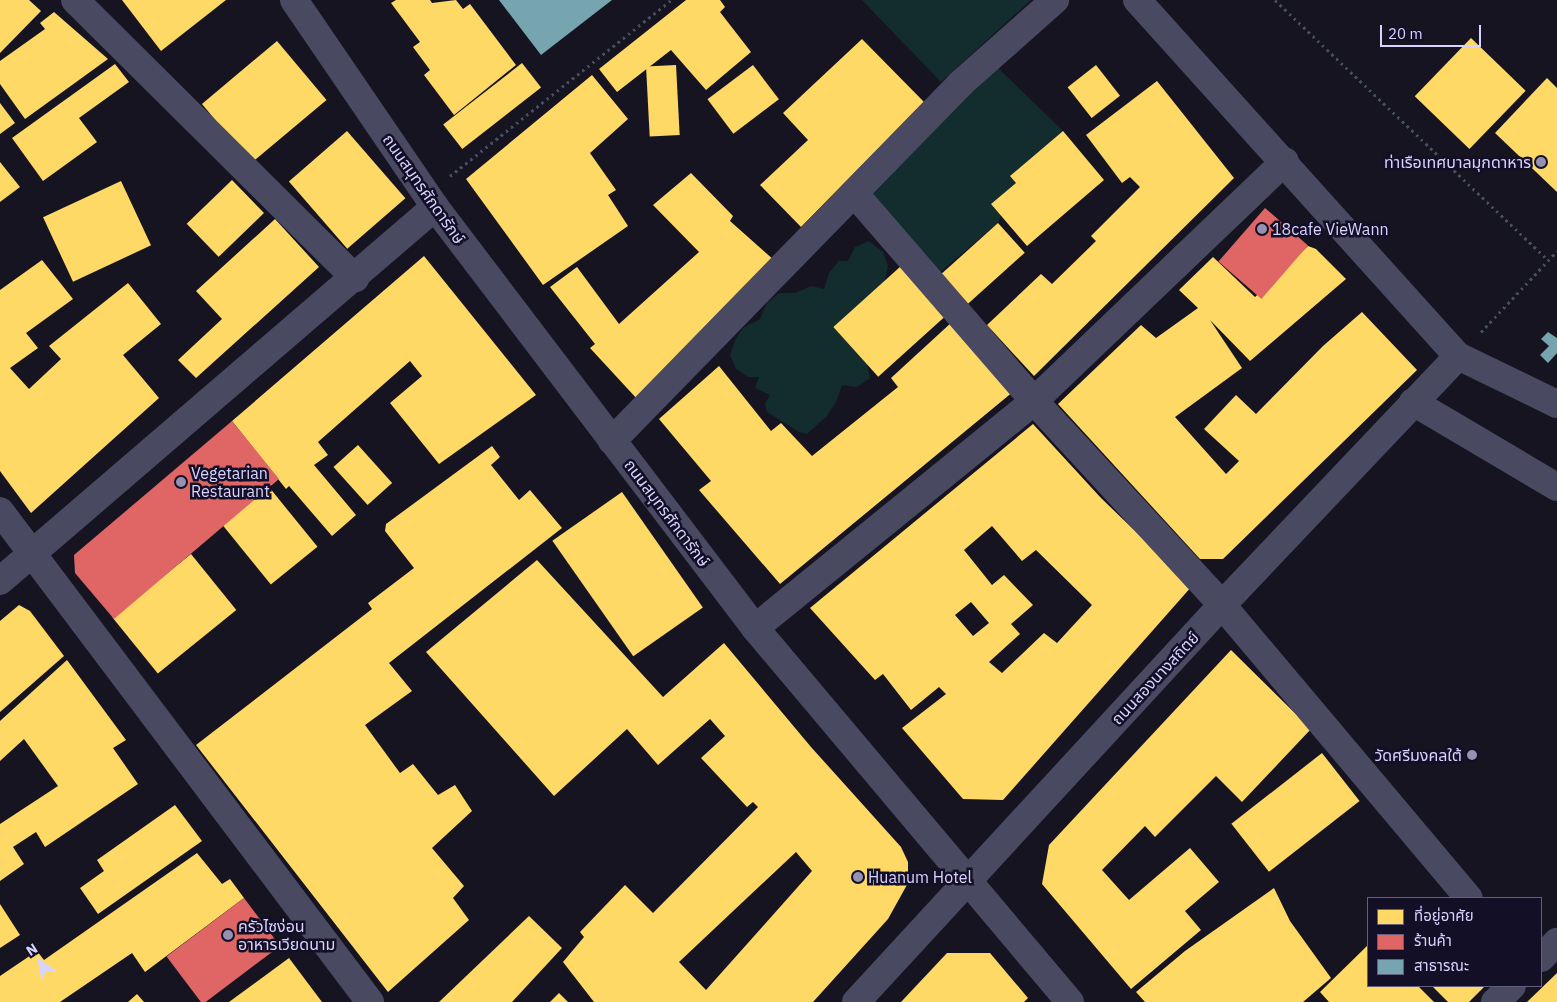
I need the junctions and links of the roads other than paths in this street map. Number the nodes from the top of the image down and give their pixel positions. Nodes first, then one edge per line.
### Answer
1 (75, 0) edge
2 (294, 0) edge
3 (1055, 0) edge
4 (1137, 0) edge
5 (1286, 161) junction
6 (854, 193) junction
7 (430, 201) junction
8 (355, 278) junction
9 (1458, 356) junction
10 (1034, 401) junction
11 (1413, 402) junction
12 (1557, 404) edge
13 (612, 440) junction
14 (1557, 486) edge
15 (0, 511) edge
16 (32, 553) junction
17 (0, 581) edge
18 (1222, 605) junction
19 (755, 628) junction
20 (970, 880) junction
21 (1468, 897) edge
22 (1557, 942) edge
23 (1542, 957) edge
24 (1511, 987) edge
25 (370, 1002) edge
26 (856, 1002) edge
27 (1070, 1002) edge
28 (1495, 1002) edge

1 - 8 street
2 - 7 street, ถนนสมุทรศักดารักษ์
3 - 6 street
4 - 5 street
5 - 9 street
5 - 10 street
6 - 10 street
6 - 13 street
7 - 8 street
7 - 13 street, ถนนสมุทรศักดารักษ์
8 - 16 street
9 - 11 street, ถนนสองนางสถิตย์
9 - 12 street
10 - 18 street
10 - 19 street
11 - 14 street
11 - 18 street, ถนนสองนางสถิตย์
13 - 19 street, ถนนสมุทรศักดารักษ์
15 - 16 street
16 - 17 street
16 - 25 street
18 - 20 street, ถนนสองนางสถิตย์
18 - 21 street
19 - 20 street, ถนนสมุทรศักดารักษ์
20 - 26 street, ถนนสองนางสถิตย์
20 - 27 street, ถนนสมุทรศักดารักษ์
22 - 23 street
24 - 28 street

